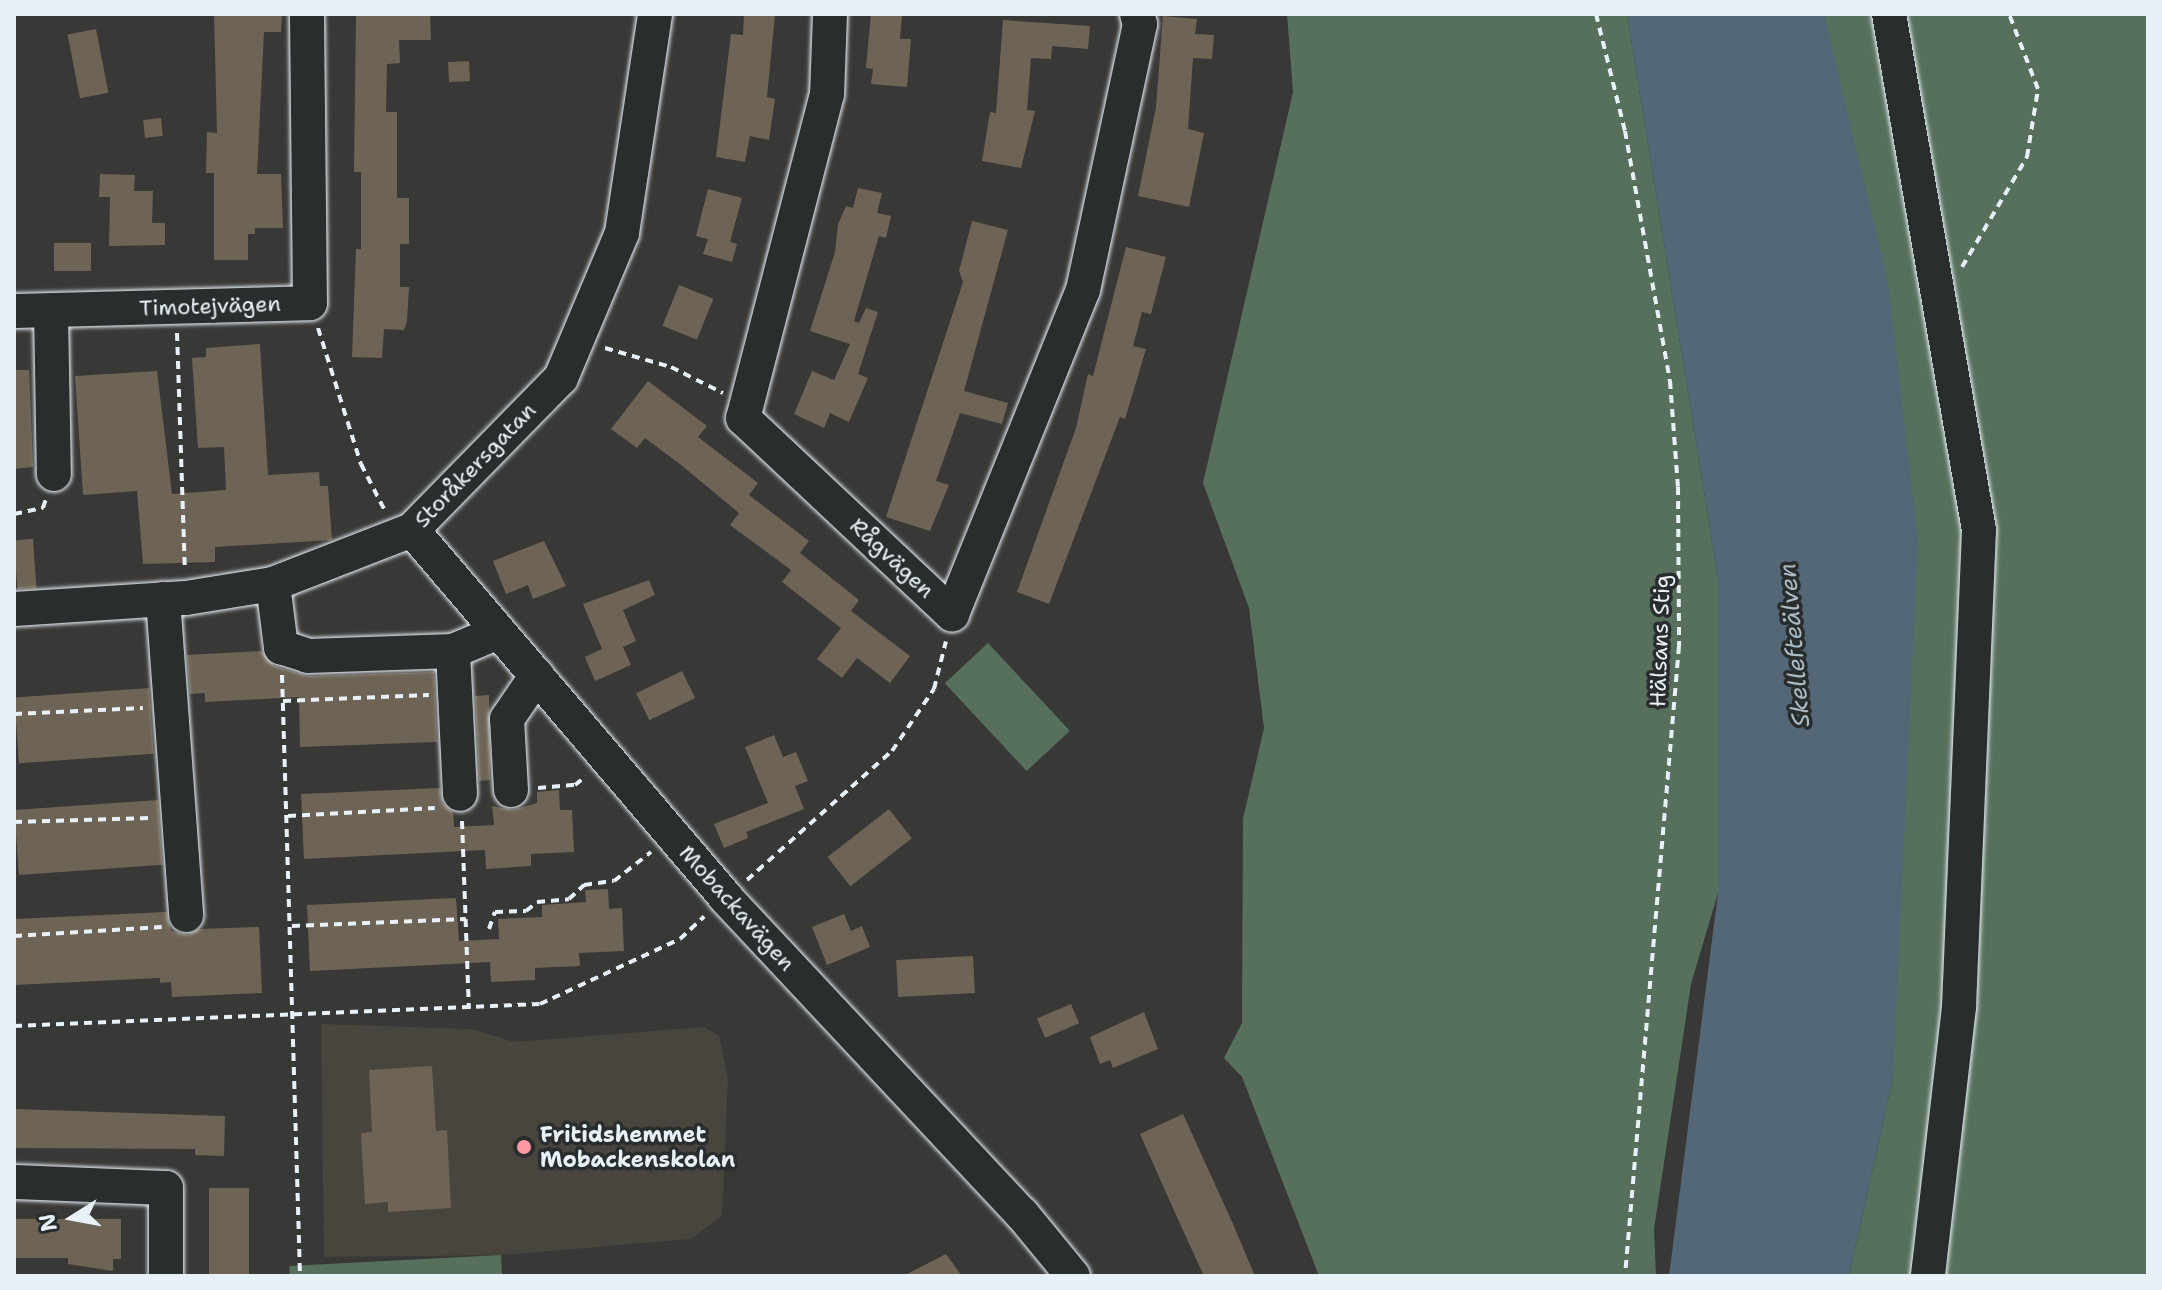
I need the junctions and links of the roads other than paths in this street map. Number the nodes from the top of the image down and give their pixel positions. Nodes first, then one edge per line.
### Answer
1 (307, 14) edge
2 (655, 14) edge
3 (830, 14) edge
4 (1137, 14) edge
5 (1889, 14) edge
6 (51, 310) junction
7 (14, 311) edge
8 (54, 474) dead end
9 (406, 533) junction
10 (273, 584) junction
11 (174, 598) junction
12 (14, 609) edge
13 (496, 633) junction
14 (453, 651) junction
15 (537, 675) junction
16 (511, 790) road end
17 (461, 801) road end
18 (186, 915) road end
19 (14, 1182) edge
20 (166, 1276) edge
21 (1073, 1276) edge
22 (1928, 1276) edge

1 - 6 street, Timotejvägen
2 - 9 street, Storåkersgatan
3 - 4 street, Rågvägen
5 - 22 street
6 - 7 street, Timotejvägen
6 - 8 street
9 - 10 street, Storåkersgatan
9 - 13 street, Mobackavägen
10 - 11 street, Storåkersgatan
10 - 14 street
11 - 12 street, Storåkersgatan
11 - 18 street
13 - 14 street
13 - 15 street, Mobackavägen
14 - 17 street
15 - 16 street
15 - 21 street, Mobackavägen
19 - 20 street

